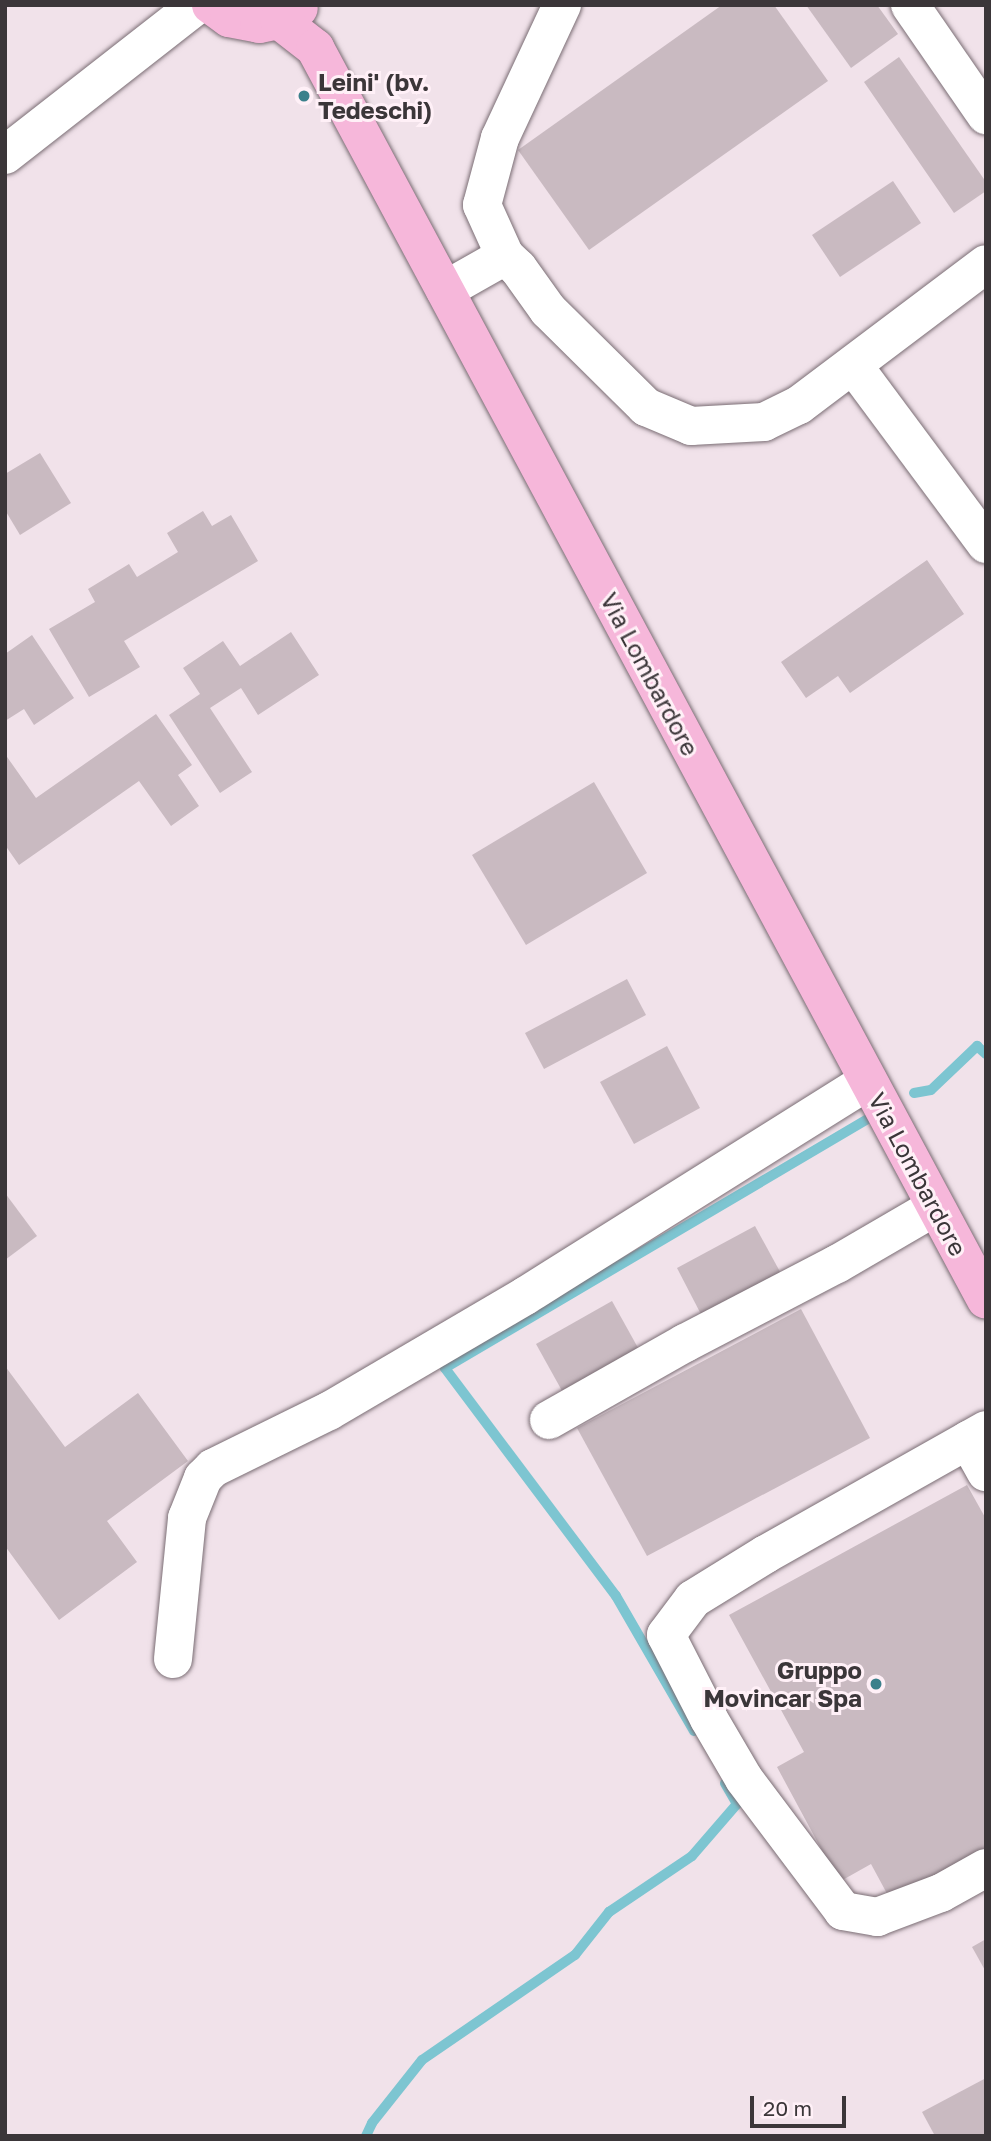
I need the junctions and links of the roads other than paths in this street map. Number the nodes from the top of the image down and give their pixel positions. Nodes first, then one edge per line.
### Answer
1 (197, 5) edge
2 (211, 5) edge
3 (313, 5) edge
4 (562, 5) edge
5 (910, 5) edge
6 (291, 13) edge
7 (315, 48) junction
8 (986, 115) edge
9 (5, 155) edge
10 (505, 256) junction
11 (986, 264) edge
12 (444, 290) junction
13 (853, 365) junction
14 (986, 544) edge
15 (868, 1081) junction
16 (935, 1206) junction
17 (986, 1300) edge
18 (549, 1420) dead end
19 (980, 1447) edge
20 (173, 1659) dead end
21 (986, 1868) edge

1 - 9 street
2 - 6 main road
3 - 7 main road, Via Lombardore
4 - 10 street
5 - 8 street
6 - 7 main road, Via Lombardore
7 - 12 main road, Via Lombardore
10 - 12 street
10 - 13 street
11 - 13 street
12 - 15 main road, Via Lombardore
13 - 14 street
15 - 16 main road, Via Lombardore
15 - 20 street
16 - 17 main road, Via Lombardore
16 - 18 street
19 - 21 street

